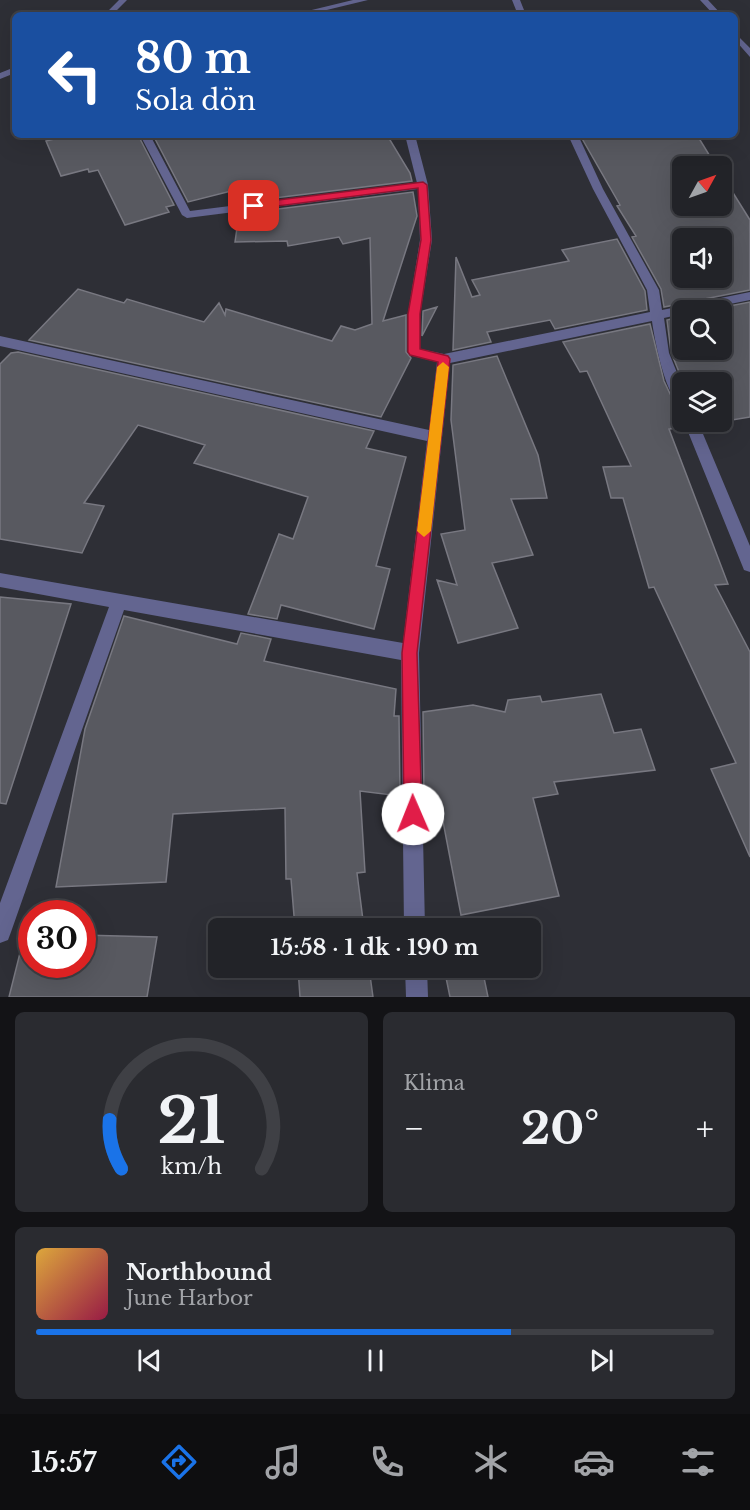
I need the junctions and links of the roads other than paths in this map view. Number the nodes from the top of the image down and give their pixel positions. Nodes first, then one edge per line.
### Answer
1 (123, 0) edge
2 (704, 0) edge
3 (332, 3) edge
4 (362, 3) edge
5 (111, 12) edge
6 (304, 12) edge
7 (715, 12) edge
8 (738, 39) edge
9 (750, 54) edge
10 (147, 138) edge
11 (411, 138) edge
12 (574, 138) edge
13 (423, 185) junction
14 (750, 296) edge
15 (657, 316) junction
16 (0, 341) edge
17 (444, 359) junction
18 (672, 375) edge
19 (695, 432) edge
20 (435, 437) junction
21 (750, 565) edge
22 (0, 580) edge
23 (118, 602) junction
24 (410, 653) junction
25 (415, 918) edge
26 (0, 932) edge
27 (416, 978) edge
28 (417, 997) edge

1 - 5 street
2 - 7 street
3 - 4 street
3 - 6 street
8 - 9 street
10 - 13 street
11 - 13 street
12 - 15 street
13 - 17 street
14 - 15 street
15 - 17 street
15 - 18 street
16 - 20 street
17 - 20 street
19 - 21 street
20 - 24 street
22 - 23 street
23 - 24 street
23 - 26 street
24 - 25 street
27 - 28 street

